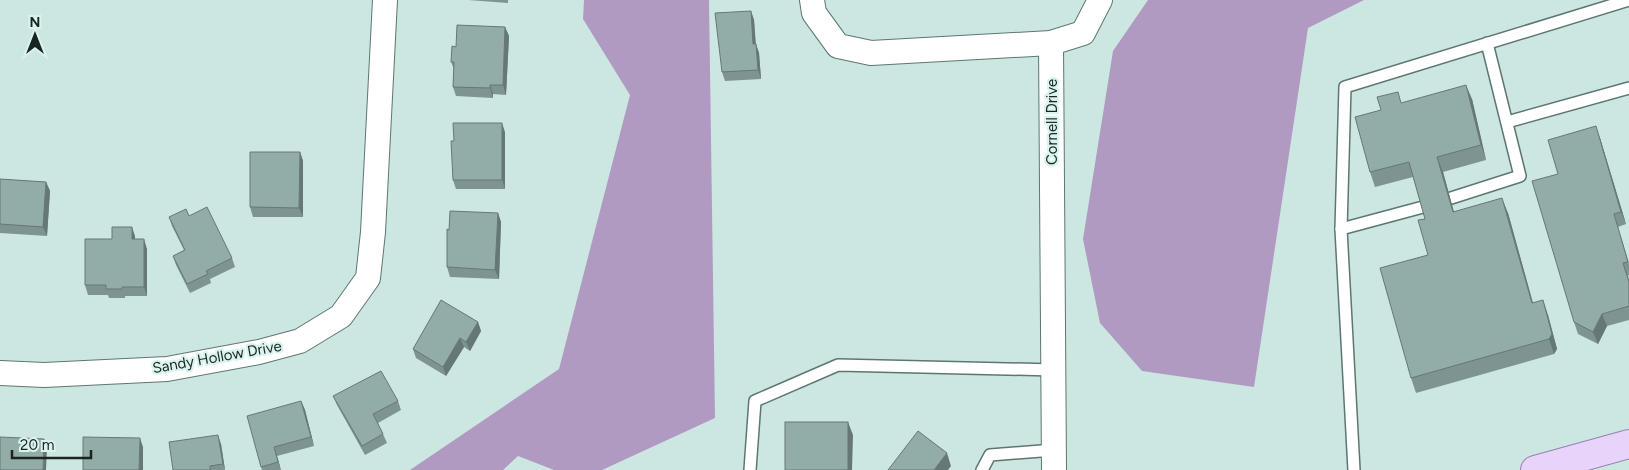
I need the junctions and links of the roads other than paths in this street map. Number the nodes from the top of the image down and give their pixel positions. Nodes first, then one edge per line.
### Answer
1 (385, 0) edge
2 (812, 0) edge
3 (1100, 0) edge
4 (1629, 0) edge
5 (1051, 43) junction
6 (1487, 43) junction
7 (1629, 88) edge
8 (1507, 122) junction
9 (1341, 229) junction
10 (1054, 370) junction
11 (0, 373) edge
12 (1629, 444) edge
13 (1054, 460) edge
14 (750, 470) edge
15 (982, 470) edge
16 (1354, 470) edge
17 (1535, 470) edge

1 - 11 street, Sandy Hollow Drive
2 - 5 street
3 - 5 street
4 - 6 lane
5 - 10 street, Cornell Drive
6 - 8 lane
6 - 9 lane
7 - 8 lane
8 - 9 lane
9 - 16 lane
10 - 13 street, Cornell Drive
10 - 14 lane
12 - 17 main road
13 - 15 lane

